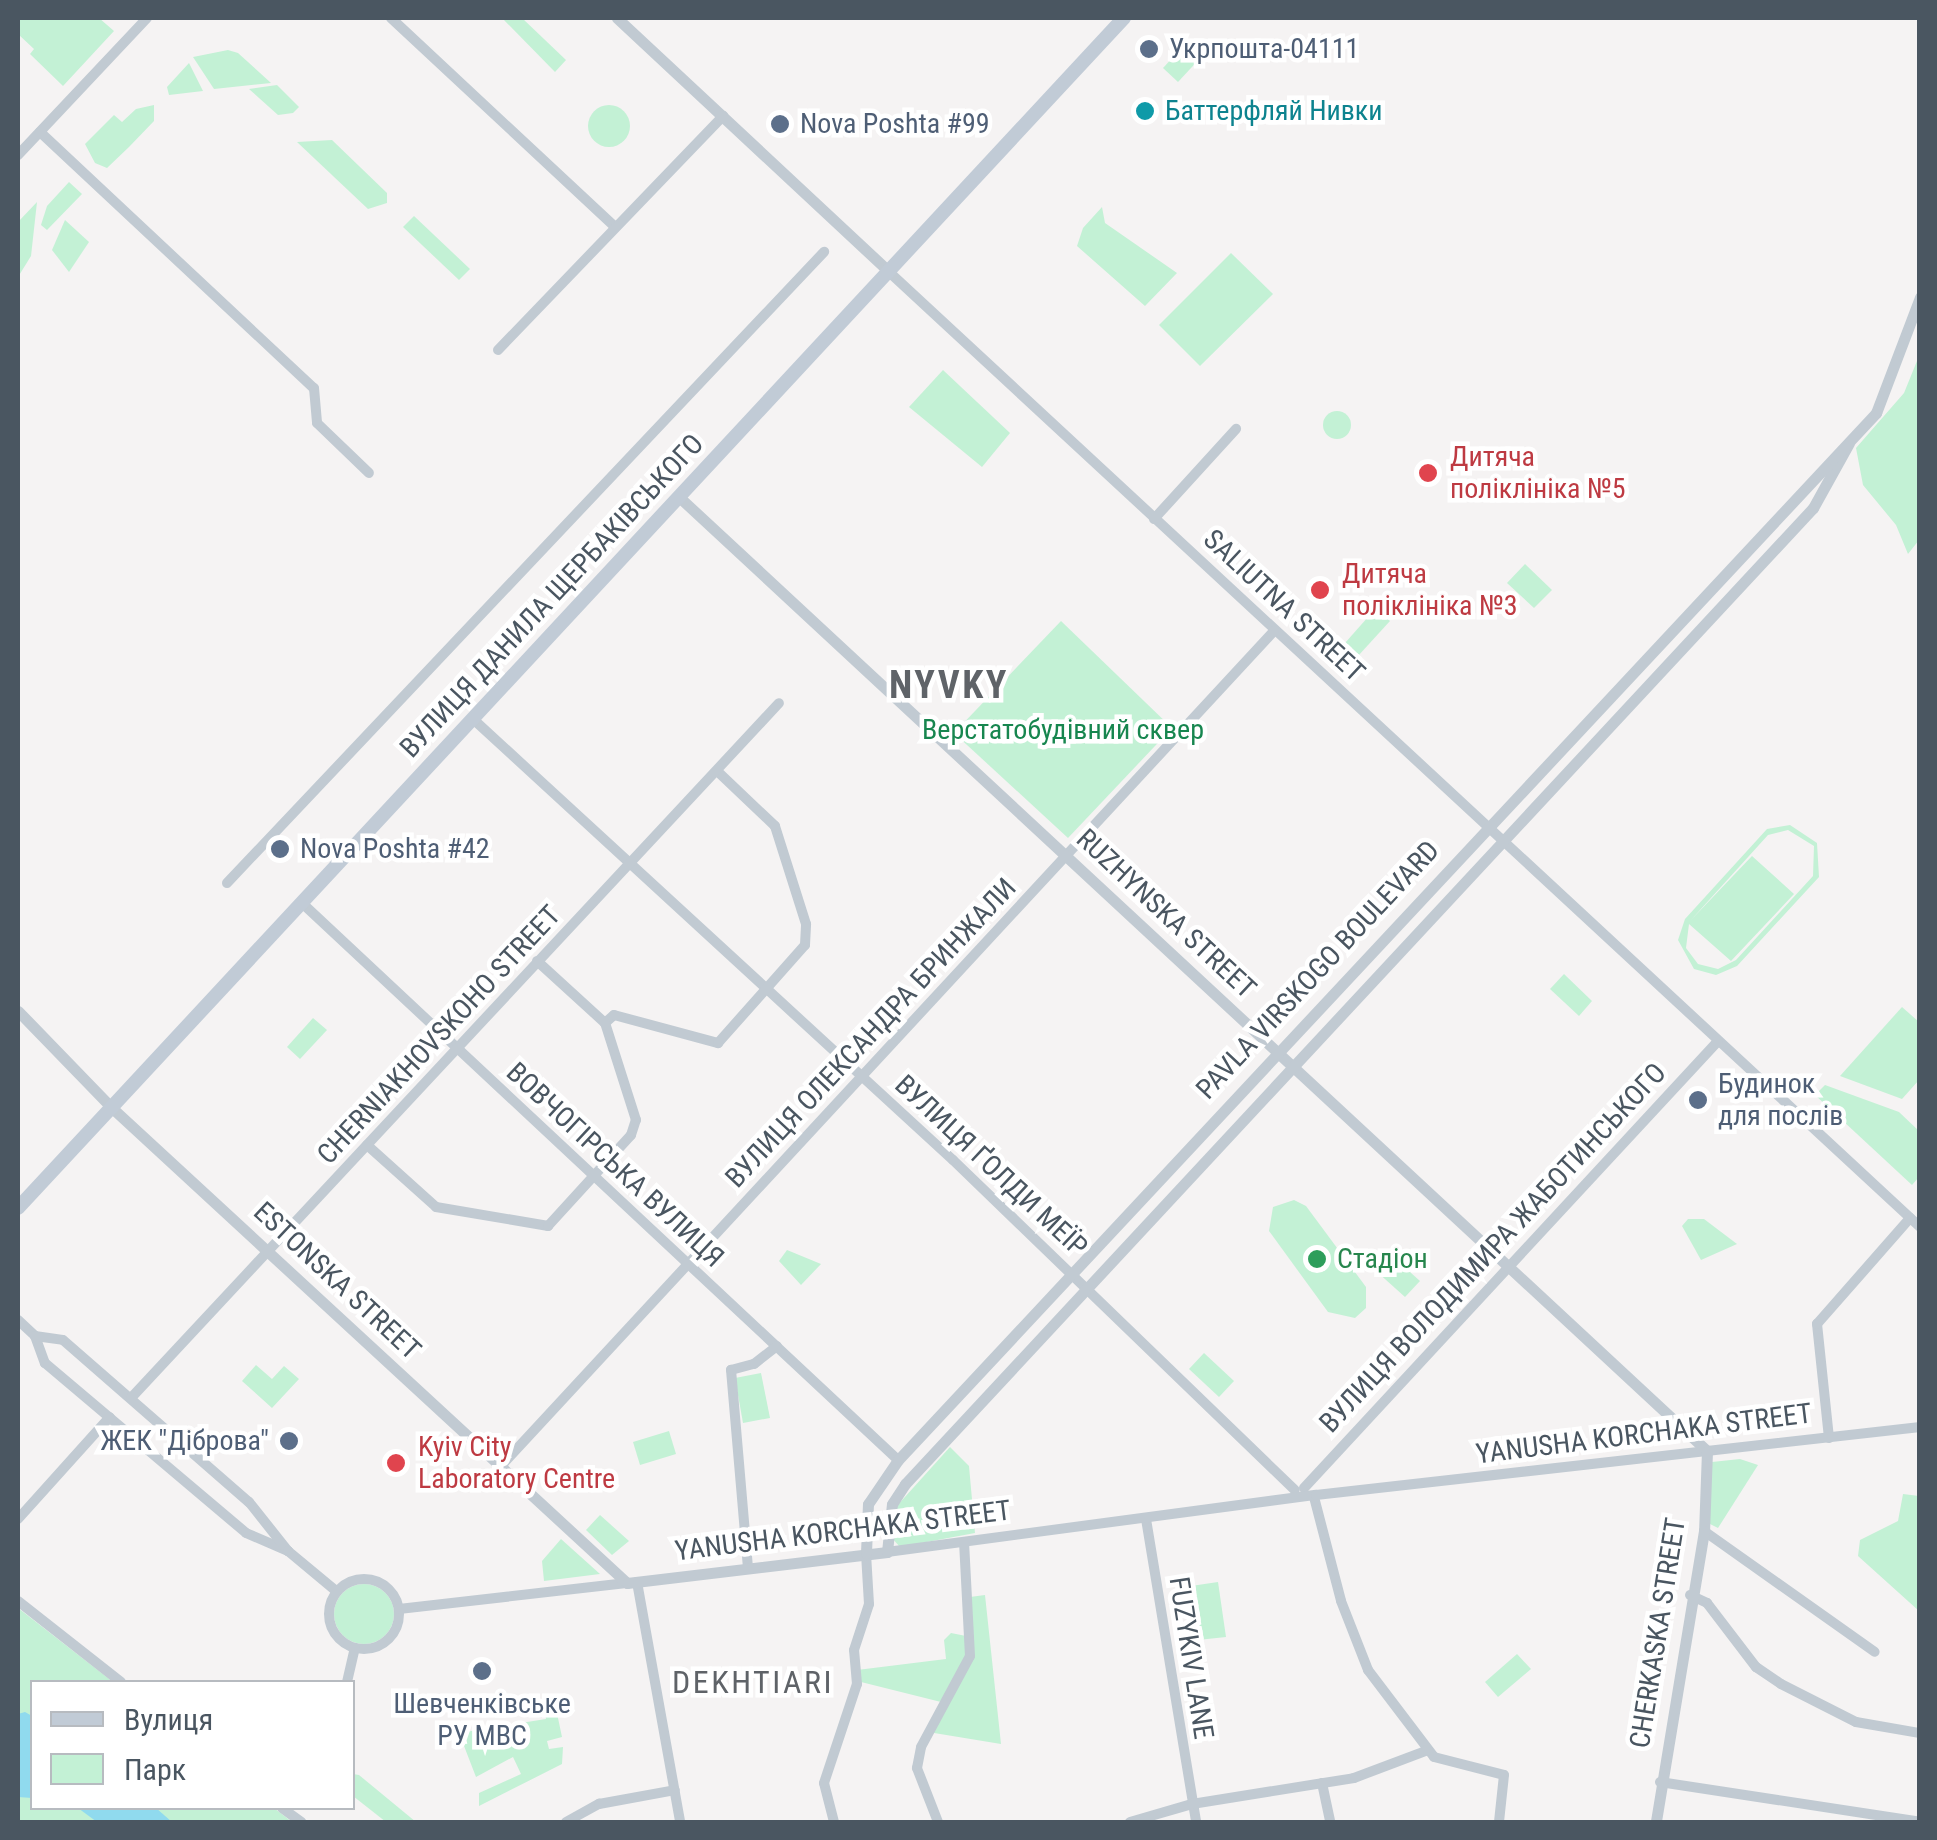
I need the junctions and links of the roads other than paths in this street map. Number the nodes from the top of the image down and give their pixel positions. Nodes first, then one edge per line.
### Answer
1 (147, 18) edge
2 (392, 18) edge
3 (618, 18) edge
4 (1124, 18) edge
5 (722, 116) junction
6 (40, 132) junction
7 (18, 156) edge
8 (614, 226) junction
9 (824, 252) dead end
10 (888, 271) junction
11 (1920, 297) edge
12 (498, 350) dead end
13 (1236, 429) dead end
14 (1848, 443) junction
15 (368, 473) dead end
16 (678, 496) junction
17 (1154, 519) junction
18 (1274, 630) junction
19 (778, 703) dead end
20 (473, 719) junction
21 (717, 771) junction
22 (1486, 827) junction
23 (1505, 844) junction
24 (1066, 855) junction
25 (632, 862) junction
26 (227, 883) dead end
27 (302, 903) junction
28 (537, 961) junction
29 (766, 988) junction
30 (18, 1011) edge
31 (605, 1023) junction
32 (1718, 1041) junction
33 (456, 1048) junction
34 (1278, 1052) junction
35 (1296, 1068) junction
36 (862, 1076) junction
37 (112, 1106) junction
38 (367, 1144) junction
39 (594, 1176) junction
40 (18, 1208) edge
41 (1915, 1223) edge
42 (268, 1251) junction
43 (689, 1264) junction
44 (1506, 1264) junction
45 (1072, 1273) junction
46 (1090, 1290) junction
47 (18, 1320) edge
48 (35, 1336) junction
49 (777, 1346) junction
50 (131, 1398) junction
51 (110, 1417) junction
52 (1920, 1428) edge
53 (1829, 1438) junction
54 (1708, 1451) junction
55 (898, 1460) junction
56 (501, 1466) junction
57 (1297, 1492) junction
58 (1315, 1496) junction
59 (18, 1519) edge
60 (1146, 1519) junction
61 (1704, 1531) junction
62 (964, 1542) junction
63 (288, 1551) junction
64 (887, 1552) junction
65 (866, 1553) junction
66 (748, 1568) junction
67 (632, 1582) junction
68 (336, 1591) junction
69 (1690, 1595) junction
70 (18, 1601) edge
71 (399, 1609) junction
72 (355, 1648) junction
73 (1875, 1652) dead end
74 (118, 1680) edge
75 (347, 1680) edge
76 (1920, 1733) edge
77 (1428, 1750) junction
78 (1322, 1782) junction
79 (1660, 1782) junction
80 (676, 1790) junction
81 (1192, 1804) junction
82 (566, 1822) edge
83 (680, 1822) edge
84 (834, 1822) edge
85 (938, 1822) edge
86 (1130, 1822) edge
87 (1196, 1822) edge
88 (1330, 1822) edge
89 (1499, 1822) edge
90 (1656, 1822) edge
91 (1920, 1822) edge

1 - 6 street
2 - 8 street
3 - 5 street, SALIUTNA STREET
4 - 10 main road, ВУЛИЦЯ ДАНИЛА ЩЕРБАКІВСЬКОГО
5 - 8 street
5 - 10 street, SALIUTNA STREET
6 - 7 street
6 - 15 street
8 - 12 street
9 - 26 street
10 - 16 main road, ВУЛИЦЯ ДАНИЛА ЩЕРБАКІВСЬКОГО
10 - 17 street, SALIUTNA STREET
11 - 14 street, PAVLA VIRSKOGO BOULEVARD
13 - 17 street
14 - 22 street, PAVLA VIRSKOGO BOULEVARD
14 - 23 street, PAVLA VIRSKOGO BOULEVARD
16 - 20 main road, ВУЛИЦЯ ДАНИЛА ЩЕРБАКІВСЬКОГО
16 - 24 street, RUZHYNSKA STREET
17 - 18 street, SALIUTNA STREET
18 - 22 street, SALIUTNA STREET
18 - 24 street, ВУЛИЦЯ ОЛЕКСАНДРА БРИНЖАЛИ
19 - 21 street, CHERNIAKHOVSKOHO STREET
20 - 25 street, ВУЛИЦЯ ҐОЛДИ МЕЇР
20 - 27 main road, ВУЛИЦЯ ДАНИЛА ЩЕРБАКІВСЬКОГО
21 - 25 street, CHERNIAKHOVSKOHO STREET
21 - 29 street
22 - 23 street, SALIUTNA STREET
22 - 34 street, PAVLA VIRSKOGO BOULEVARD
23 - 32 street, SALIUTNA STREET
23 - 35 street, PAVLA VIRSKOGO BOULEVARD
24 - 34 street, RUZHYNSKA STREET
24 - 36 street, ВУЛИЦЯ ОЛЕКСАНДРА БРИНЖАЛИ
25 - 28 street, CHERNIAKHOVSKOHO STREET
25 - 29 street, ВУЛИЦЯ ҐОЛДИ МЕЇР
27 - 33 street, ВОВЧОГІРСЬКА ВУЛИЦЯ
27 - 37 main road, ВУЛИЦЯ ДАНИЛА ЩЕРБАКІВСЬКОГО
28 - 31 street
28 - 33 street, CHERNIAKHOVSKOHO STREET
29 - 31 street
29 - 36 street, ВУЛИЦЯ ҐОЛДИ МЕЇР
30 - 37 street, ESTONSKA STREET
31 - 39 street
32 - 41 street, SALIUTNA STREET
32 - 44 street, ВУЛИЦЯ ВОЛОДИМИРА ЖАБОТИНСЬКОГО
33 - 38 street, CHERNIAKHOVSKOHO STREET
33 - 39 street, ВОВЧОГІРСЬКА ВУЛИЦЯ
34 - 35 street, RUZHYNSKA STREET
34 - 45 street, PAVLA VIRSKOGO BOULEVARD
35 - 44 street, RUZHYNSKA STREET
35 - 46 street, PAVLA VIRSKOGO BOULEVARD
36 - 43 street, ВУЛИЦЯ ОЛЕКСАНДРА БРИНЖАЛИ
36 - 45 street, ВУЛИЦЯ ҐОЛДИ МЕЇР
37 - 40 main road, ВУЛИЦЯ ДАНИЛА ЩЕРБАКІВСЬКОГО
37 - 42 street, ESTONSKA STREET
38 - 39 street
38 - 42 street, CHERNIAKHOVSKOHO STREET
39 - 43 street, ВОВЧОГІРСЬКА ВУЛИЦЯ
41 - 53 street
42 - 50 street, CHERNIAKHOVSKOHO STREET
42 - 56 street, ESTONSKA STREET
43 - 49 street, ВОВЧОГІРСЬКА ВУЛИЦЯ
43 - 56 street, ВУЛИЦЯ ОЛЕКСАНДРА БРИНЖАЛИ
44 - 54 street, RUZHYNSKA STREET
44 - 57 street, ВУЛИЦЯ ВОЛОДИМИРА ЖАБОТИНСЬКОГО
45 - 46 street, ВУЛИЦЯ ҐОЛДИ МЕЇР
45 - 55 street, PAVLA VIRSKOGO BOULEVARD
46 - 57 street, ВУЛИЦЯ ҐОЛДИ МЕЇР
46 - 64 street, PAVLA VIRSKOGO BOULEVARD
47 - 48 street
48 - 50 street
48 - 51 street
49 - 55 street, ВОВЧОГІРСЬКА ВУЛИЦЯ
49 - 66 street
50 - 63 street
51 - 59 street
51 - 63 street
52 - 53 street, YANUSHA KORCHAKA STREET
53 - 54 street, YANUSHA KORCHAKA STREET
54 - 58 street, YANUSHA KORCHAKA STREET
54 - 61 street, CHERKASKA STREET
55 - 65 street, PAVLA VIRSKOGO BOULEVARD
56 - 67 street, ESTONSKA STREET
57 - 58 street, ВУЛИЦЯ ҐОЛДИ МЕЇР
57 - 60 street, YANUSHA KORCHAKA STREET
58 - 77 street
60 - 62 street, YANUSHA KORCHAKA STREET
60 - 81 street, FUZYKIV LANE
61 - 69 street, CHERKASKA STREET
61 - 73 street
62 - 64 street, YANUSHA KORCHAKA STREET
62 - 85 street
63 - 68 street
64 - 65 street, YANUSHA KORCHAKA STREET
65 - 66 street, YANUSHA KORCHAKA STREET
65 - 84 street
66 - 67 street, YANUSHA KORCHAKA STREET
67 - 71 street, YANUSHA KORCHAKA STREET
67 - 80 street
68 - 71 street
68 - 72 street
69 - 76 street
69 - 79 street, CHERKASKA STREET
70 - 74 street
71 - 72 street
72 - 75 street
77 - 78 street
77 - 89 street
78 - 81 street
78 - 88 street
79 - 90 street, CHERKASKA STREET
79 - 91 street
80 - 82 street
80 - 83 street
81 - 86 street
81 - 87 street, FUZYKIV LANE

